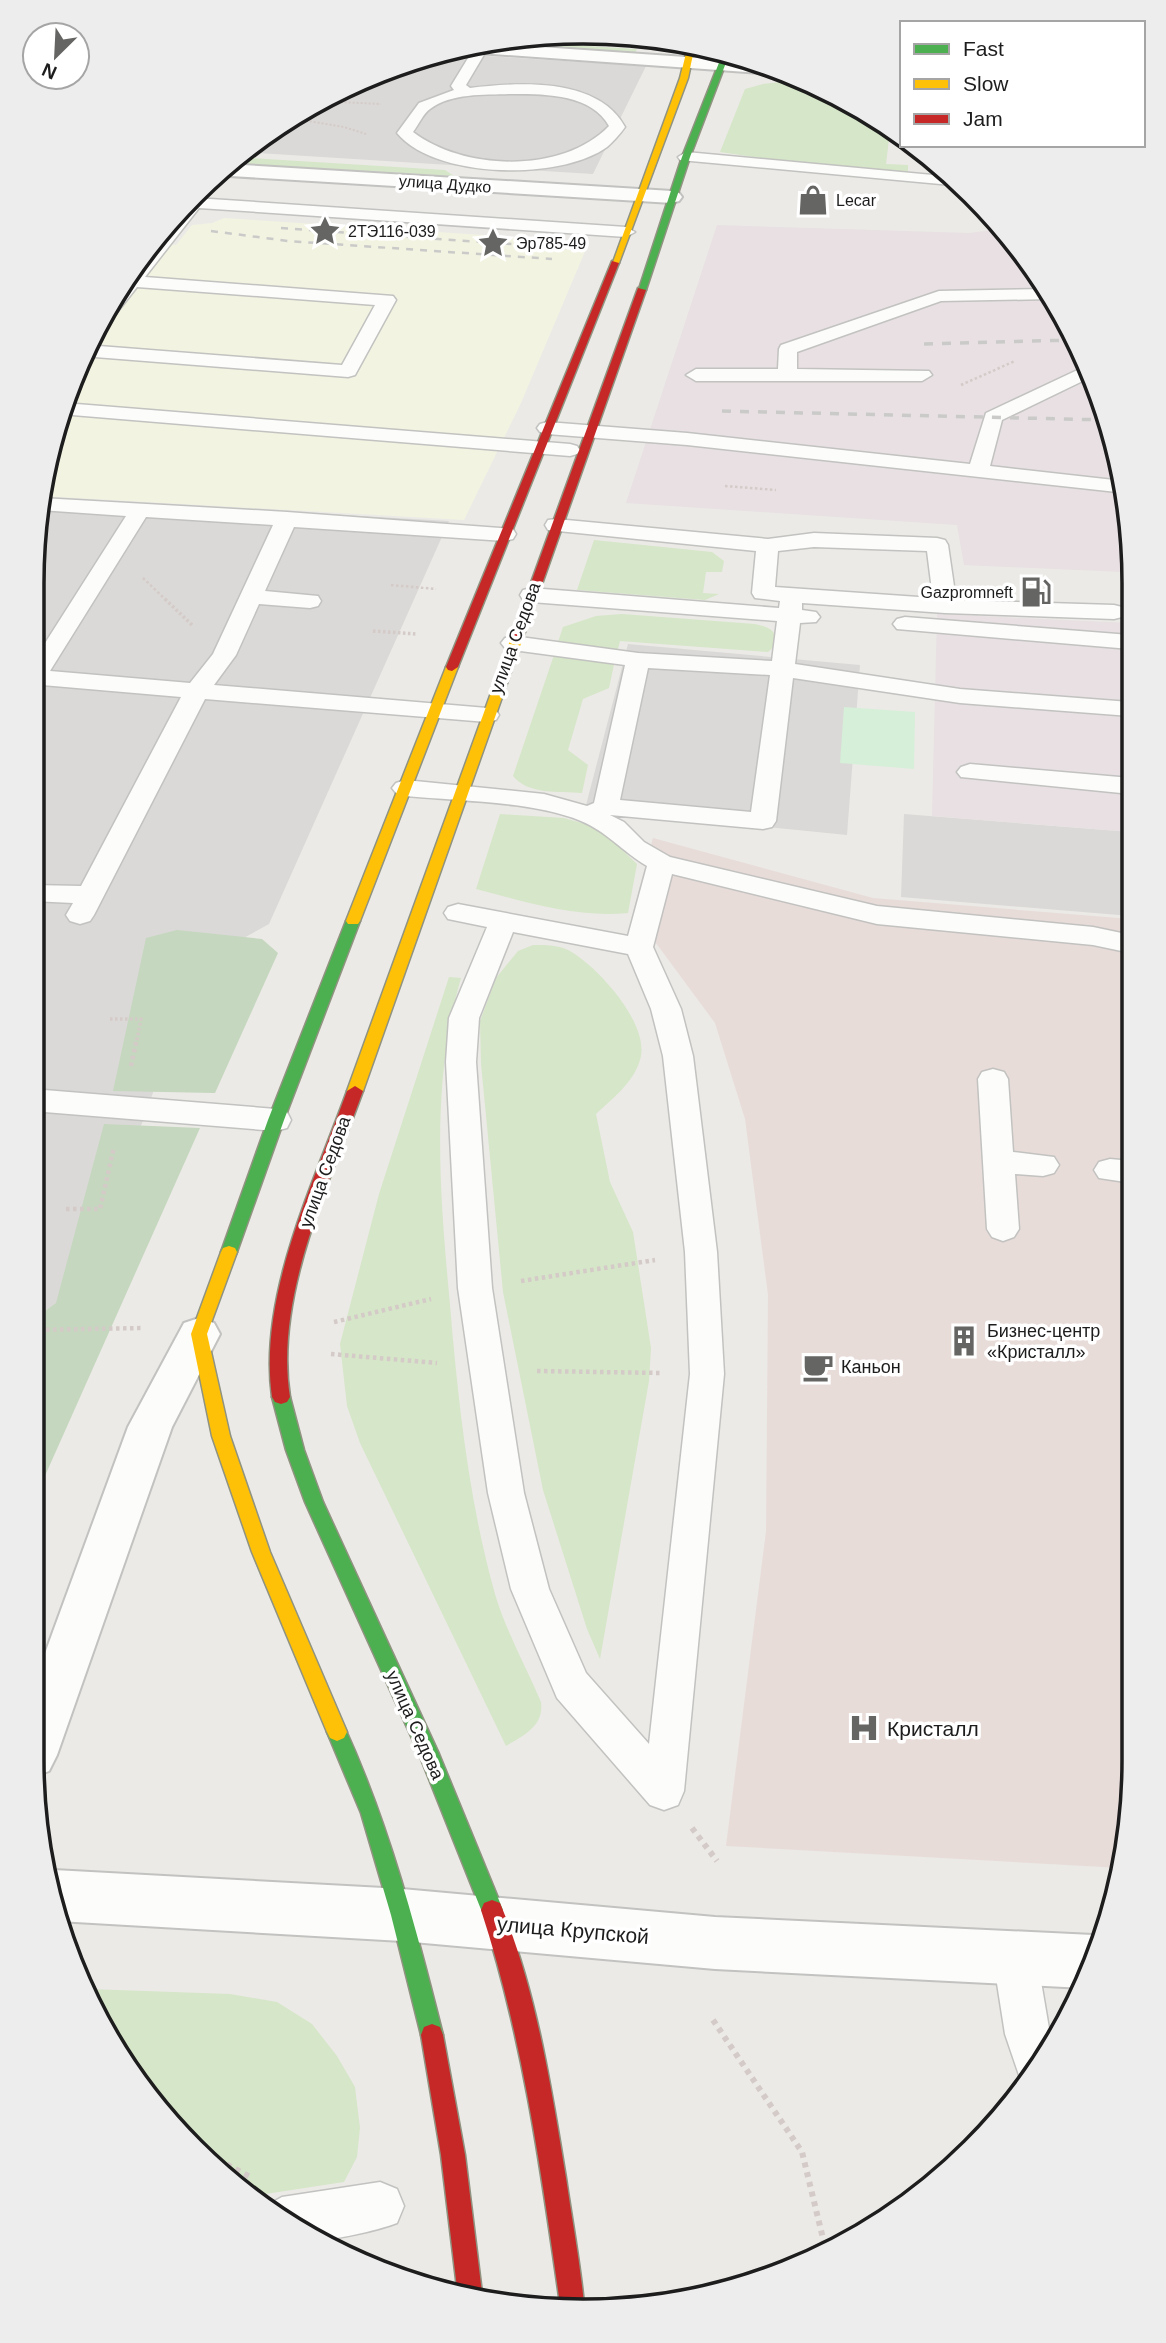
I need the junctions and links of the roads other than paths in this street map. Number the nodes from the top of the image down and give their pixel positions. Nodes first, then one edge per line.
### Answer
1 (547, 45) edge
2 (678, 52) edge
3 (690, 54) edge
4 (470, 56) edge
5 (723, 62) edge
6 (467, 93) junction
7 (686, 157) junction
8 (483, 163) junction
9 (235, 171) edge
10 (943, 182) edge
11 (472, 185) junction
12 (639, 195) junction
13 (671, 197) junction
14 (201, 203) edge
15 (626, 232) junction
16 (136, 281) edge
17 (1038, 294) edge
18 (96, 352) edge
19 (696, 375) dead end
20 (787, 375) junction
21 (922, 375) dead end
22 (1080, 375) edge
23 (72, 410) edge
24 (543, 438) junction
25 (586, 441) junction
26 (978, 472) junction
27 (1113, 486) edge
28 (49, 505) edge
29 (140, 510) junction
30 (287, 518) junction
31 (556, 525) junction
32 (505, 534) junction
33 (768, 546) junction
34 (531, 595) junction
35 (250, 597) junction
36 (310, 601) dead end
37 (790, 605) junction
38 (945, 606) junction
39 (1114, 612) dead end
40 (921, 615) junction
41 (1122, 641) edge
42 (513, 643) junction
43 (638, 660) junction
44 (44, 661) edge
45 (783, 670) junction
46 (44, 679) edge
47 (196, 692) junction
48 (1122, 708) edge
49 (435, 711) junction
50 (487, 715) junction
51 (970, 772) dead end
52 (1122, 785) edge
53 (405, 788) junction
54 (461, 793) junction
55 (598, 811) junction
56 (661, 863) junction
57 (44, 896) edge
58 (458, 913) dead end
59 (503, 922) junction
60 (1122, 942) edge
61 (639, 947) junction
62 (993, 1079) dead end
63 (44, 1101) edge
64 (276, 1120) junction
65 (999, 1162) junction
66 (1043, 1165) dead end
67 (1003, 1229) dead end
68 (199, 1334) junction
69 (44, 1722) edge
70 (61, 1895) edge
71 (402, 1915) junction
72 (497, 1923) junction
73 (1015, 1958) junction
74 (1083, 1961) edge
75 (1034, 2055) edge
76 (380, 2206) dead end
77 (299, 2218) edge
78 (469, 2287) edge
79 (571, 2299) edge

1 - 2 street
3 - 12 main road
4 - 6 lane
5 - 7 main road, улица Седова
6 - 8 lane
6 - 8 lane
7 - 10 lane
7 - 13 main road, улица Седова
8 - 11 lane
9 - 11 street, улица Дудко
11 - 12 street, улица Дудко
12 - 13 street, улица Дудко
12 - 15 main road
13 - 25 main road, улица Седова
14 - 15 lane
15 - 24 main road
16 - 18 lane
17 - 20 lane
19 - 20 lane
20 - 21 lane
22 - 26 lane
23 - 24 lane
24 - 25 lane
24 - 32 main road
25 - 26 lane
25 - 31 main road, улица Седова
26 - 27 lane
28 - 29 lane
29 - 30 lane
29 - 44 lane
30 - 32 lane
30 - 35 lane
31 - 33 lane
31 - 34 main road, улица Седова
32 - 49 main road
33 - 37 lane
33 - 38 lane
34 - 37 lane
34 - 42 main road, улица Седова
35 - 36 lane
35 - 47 lane
37 - 40 lane
37 - 45 lane
38 - 39 lane
38 - 40 lane
40 - 41 lane
42 - 43 lane
42 - 50 main road, улица Седова
43 - 45 lane
43 - 55 lane
45 - 48 lane
45 - 55 lane
46 - 47 lane
47 - 49 lane
47 - 57 lane
49 - 50 lane
49 - 53 main road
50 - 54 main road, улица Седова
51 - 52 lane
53 - 54 lane
53 - 64 main road
54 - 55 lane
54 - 72 main road, улица Седова
55 - 56 lane
56 - 60 lane
56 - 61 lane
58 - 59 lane
59 - 61 lane
59 - 61 lane
62 - 65 lane
63 - 64 lane
64 - 68 main road
65 - 66 lane
65 - 67 lane
68 - 69 street
68 - 71 main road
70 - 71 street, улица Крупской
71 - 72 street, улица Крупской
71 - 78 main road
72 - 73 street, улица Крупской
72 - 79 main road, улица Седова
73 - 74 street, улица Крупской
73 - 75 lane
76 - 77 lane

